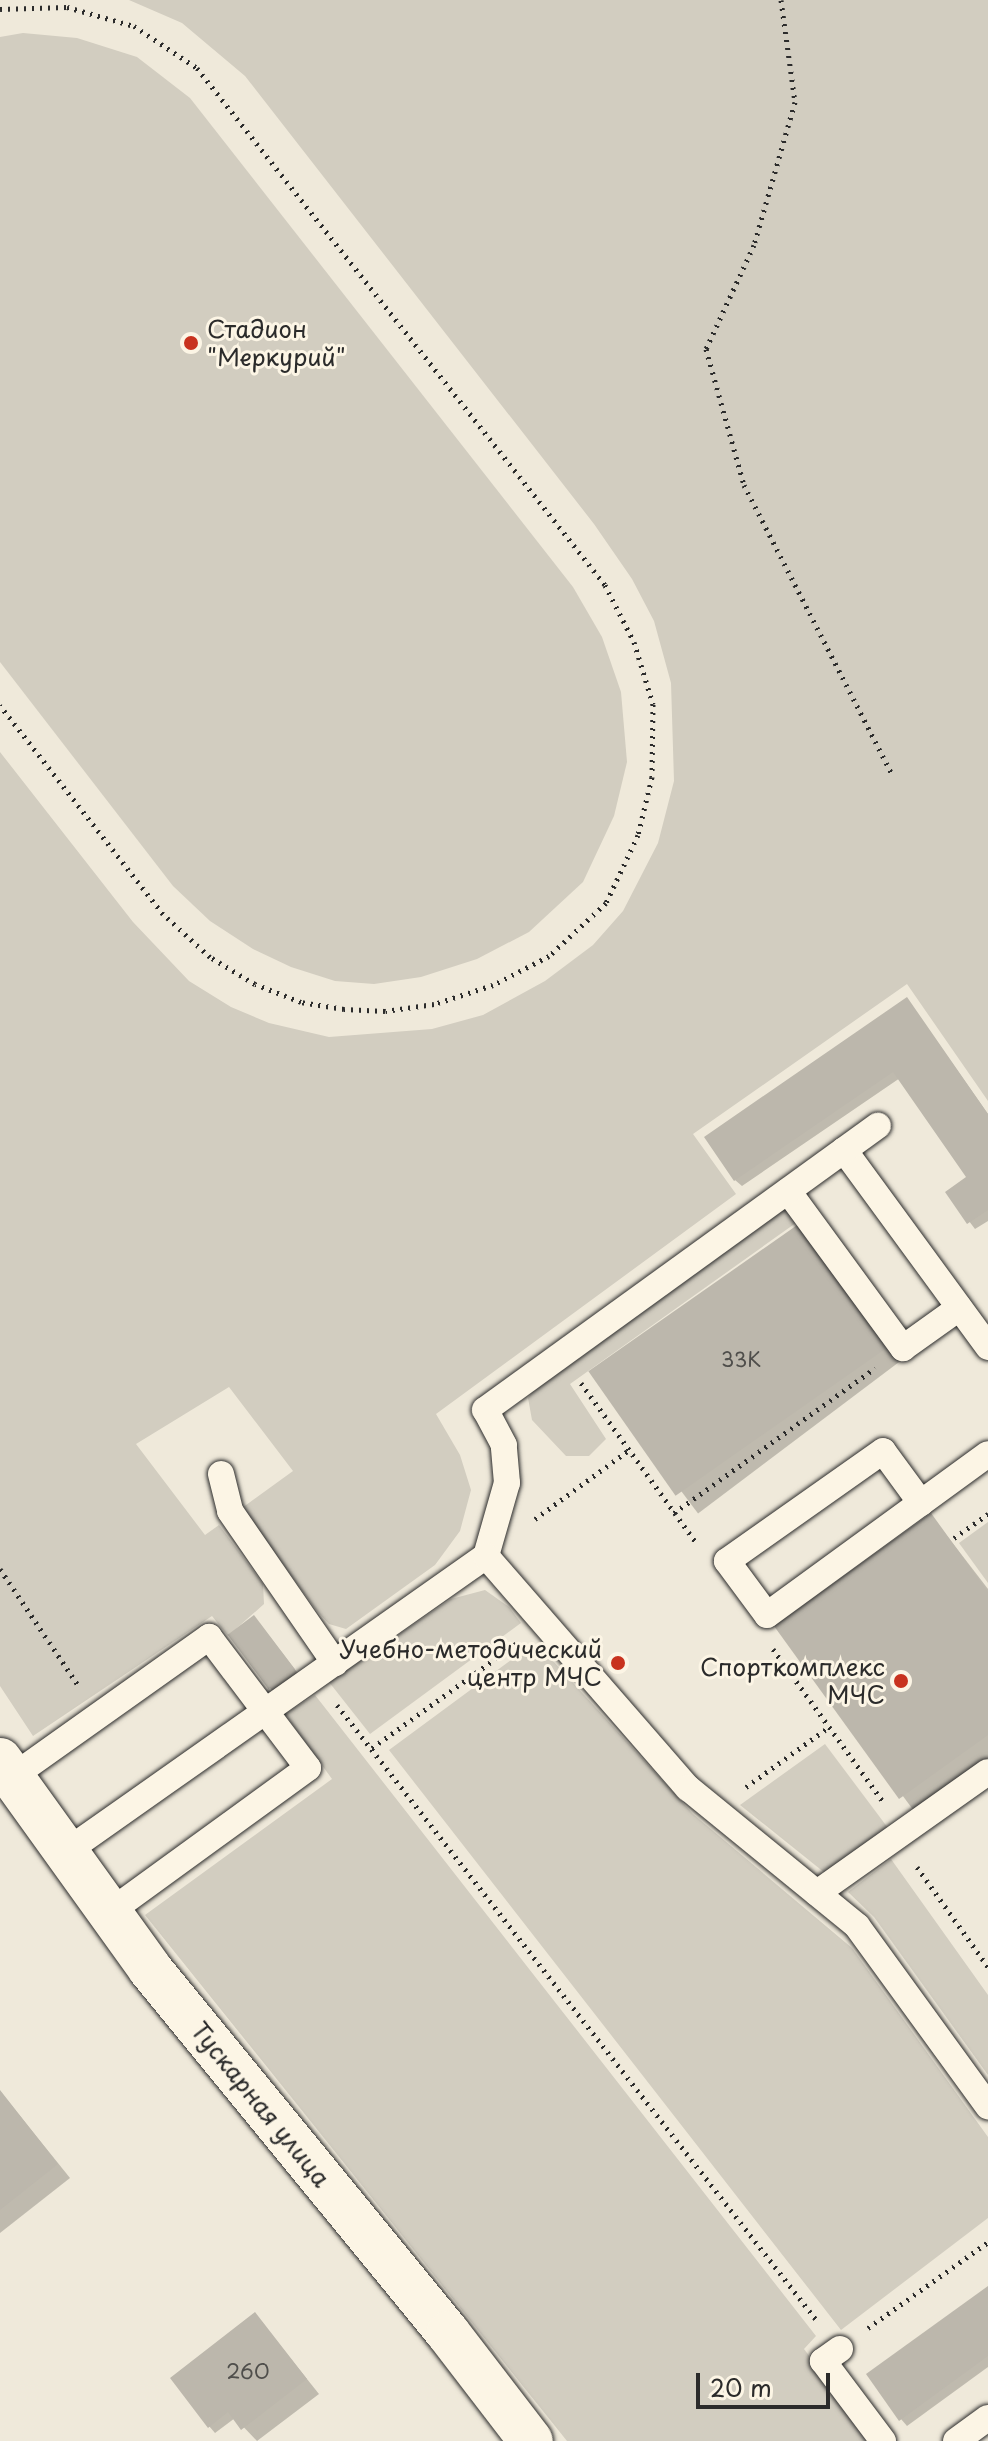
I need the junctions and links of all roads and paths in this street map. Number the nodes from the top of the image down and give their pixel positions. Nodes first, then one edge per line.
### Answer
1 (781, 0) edge
2 (0, 9) edge
3 (0, 705) edge
4 (892, 774) dead end
5 (878, 1125) dead end
6 (844, 1150) junction
7 (788, 1191) junction
8 (971, 1316) edge
9 (988, 1347) edge
10 (903, 1348) junction
11 (629, 1450) dead end
12 (988, 1454) edge
13 (221, 1474) dead end
14 (921, 1503) junction
15 (674, 1513) dead end
16 (988, 1514) edge
17 (954, 1538) dead end
18 (486, 1556) junction
19 (0, 1569) edge
20 (544, 1623) junction
21 (324, 1670) junction
22 (266, 1711) junction
23 (99, 1715) junction
24 (829, 1727) dead end
25 (372, 1748) junction
26 (6, 1768) edge
27 (988, 1772) edge
28 (715, 1810) junction
29 (897, 1837) junction
30 (67, 1851) junction
31 (817, 1893) junction
32 (110, 1912) junction
33 (988, 1967) edge
34 (988, 2106) edge
35 (988, 2242) edge
36 (840, 2349) junction
37 (988, 2418) edge
38 (531, 2441) edge
39 (883, 2441) edge
40 (956, 2441) edge

1 - 4 path
2 - 3 path
5 - 6 lane
6 - 7 lane
6 - 8 lane
7 - 10 lane
7 - 18 lane
8 - 9 lane
8 - 10 lane
10 - 15 path
11 - 18 path
12 - 14 lane
13 - 21 lane
14 - 14 lane
16 - 17 path
18 - 20 lane
18 - 21 lane
19 - 23 path
20 - 25 path
20 - 28 lane
21 - 22 lane
21 - 25 path
22 - 23 lane
22 - 30 lane
22 - 32 lane
23 - 26 lane
24 - 28 path
25 - 36 path
26 - 30 street, Тускарная улица
27 - 29 lane
28 - 31 lane
29 - 31 lane
29 - 33 path
30 - 32 street, Тускарная улица
31 - 34 lane
32 - 38 street, Тускарная улица
35 - 36 path
36 - 39 lane
37 - 40 lane

